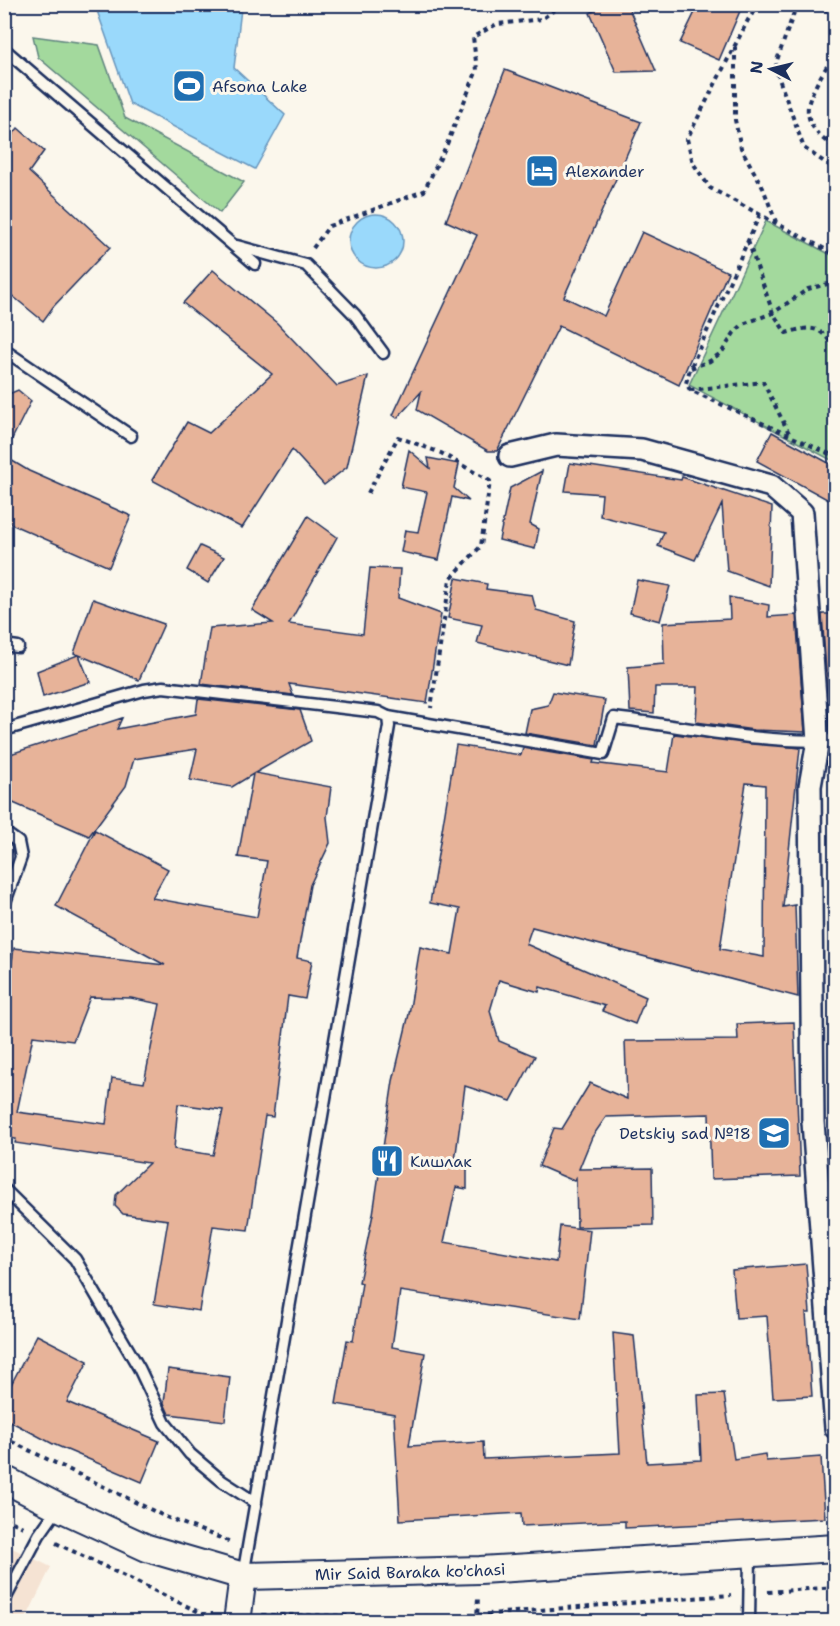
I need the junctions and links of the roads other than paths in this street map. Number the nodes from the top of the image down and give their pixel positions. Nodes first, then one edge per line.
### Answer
1 (4, 49) edge
2 (233, 245) junction
3 (255, 264) dead end
4 (4, 350) edge
5 (383, 353) dead end
6 (131, 436) dead end
7 (510, 456) dead end
8 (4, 645) edge
9 (18, 647) dead end
10 (388, 717) junction
11 (4, 730) edge
12 (827, 740) edge
13 (4, 832) edge
14 (4, 905) edge
15 (4, 1189) edge
16 (836, 1428) edge
17 (4, 1479) edge
18 (256, 1503) junction
19 (58, 1508) junction
20 (836, 1548) edge
21 (750, 1554) junction
22 (243, 1576) junction
23 (4, 1600) edge
24 (237, 1622) edge
25 (749, 1622) edge

1 - 2 lane
2 - 3 lane
2 - 5 lane
4 - 6 lane
7 - 12 street
8 - 9 lane
10 - 11 lane
10 - 12 lane
10 - 18 lane
12 - 16 street
13 - 14 lane
15 - 18 lane
17 - 19 street, Mir Said Baraka ko'chasi
18 - 22 lane
19 - 22 street, Mir Said Baraka ko'chasi
19 - 23 lane
20 - 21 street, Mir Said Baraka ko'chasi
21 - 22 street, Mir Said Baraka ko'chasi
21 - 25 lane
22 - 24 street

